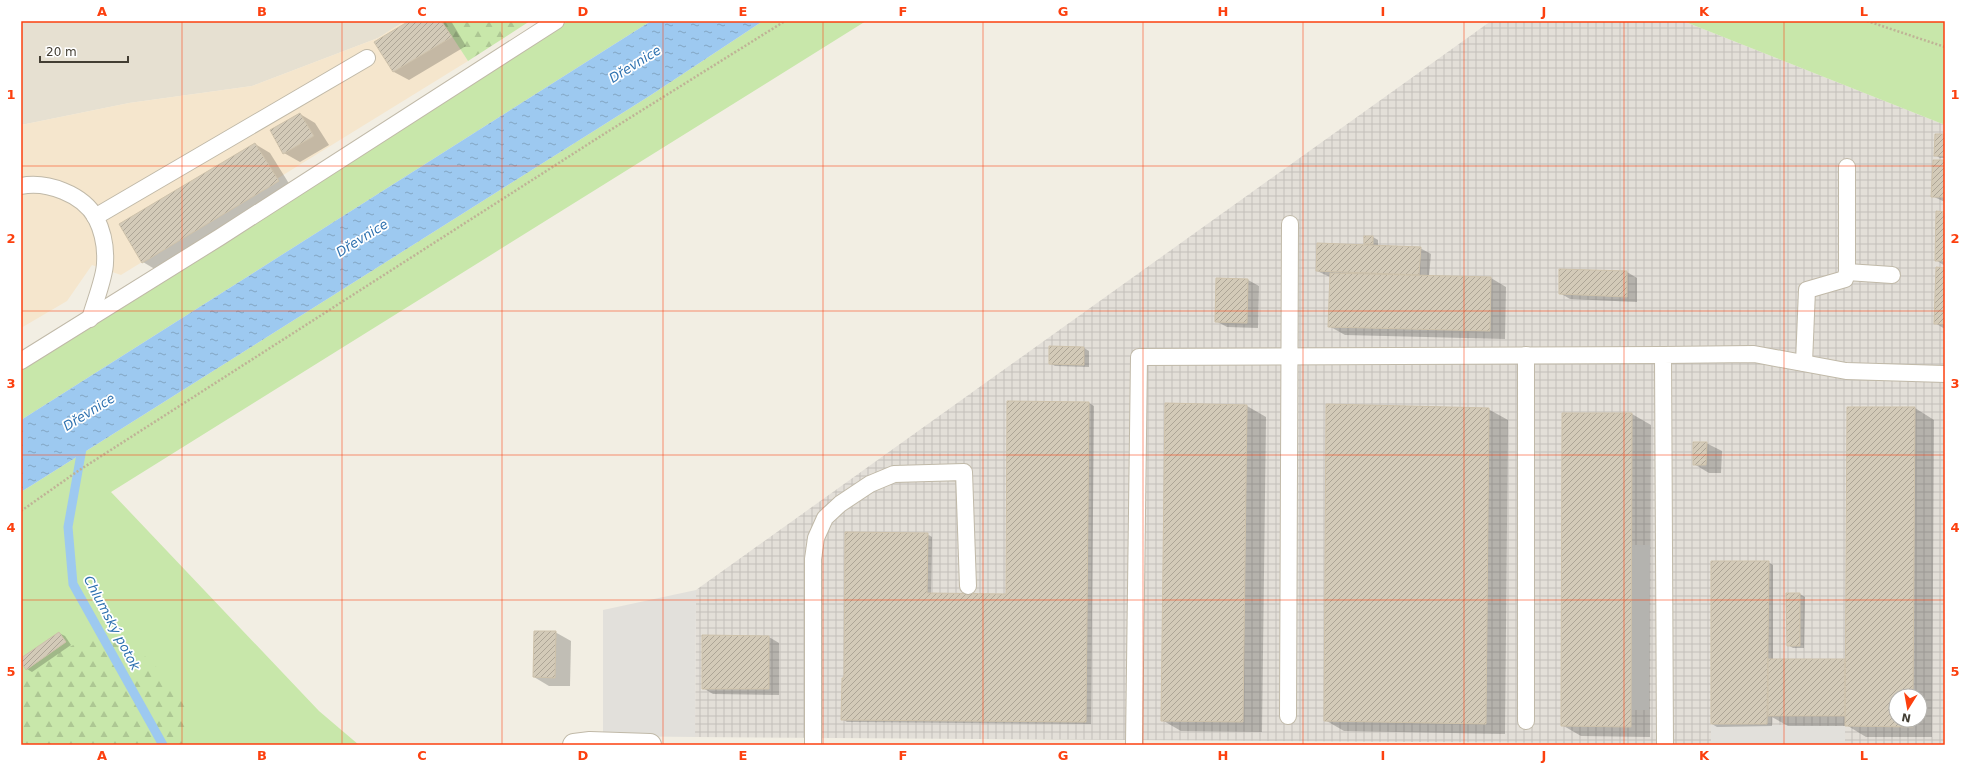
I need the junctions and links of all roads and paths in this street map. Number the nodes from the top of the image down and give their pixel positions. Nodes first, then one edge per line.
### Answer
1 (556, 21) edge
2 (785, 21) edge
3 (1867, 21) edge
4 (1945, 47) edge
5 (367, 58) dead end
6 (1847, 167) dead end
7 (21, 186) edge
8 (95, 217) junction
9 (1290, 224) dead end
10 (1846, 272) junction
11 (1892, 275) dead end
12 (90, 319) junction
13 (1663, 354) junction
14 (1526, 355) junction
15 (1291, 356) junction
16 (21, 361) edge
17 (1804, 363) junction
18 (1945, 374) edge
19 (21, 511) edge
20 (968, 586) dead end
21 (1288, 716) dead end
22 (1526, 721) dead end
23 (574, 745) edge
24 (650, 745) edge
25 (813, 745) edge
26 (1134, 745) edge
27 (1665, 745) edge

1 - 12 lane
2 - 19 path
3 - 4 path
5 - 8 lane
6 - 10 lane
7 - 8 lane
8 - 12 lane
9 - 15 lane
10 - 11 lane
10 - 17 lane
12 - 16 lane
13 - 14 lane
13 - 17 lane
13 - 27 lane
14 - 15 lane
14 - 22 lane
15 - 21 lane
15 - 26 lane
17 - 18 lane
20 - 25 lane
23 - 24 street

